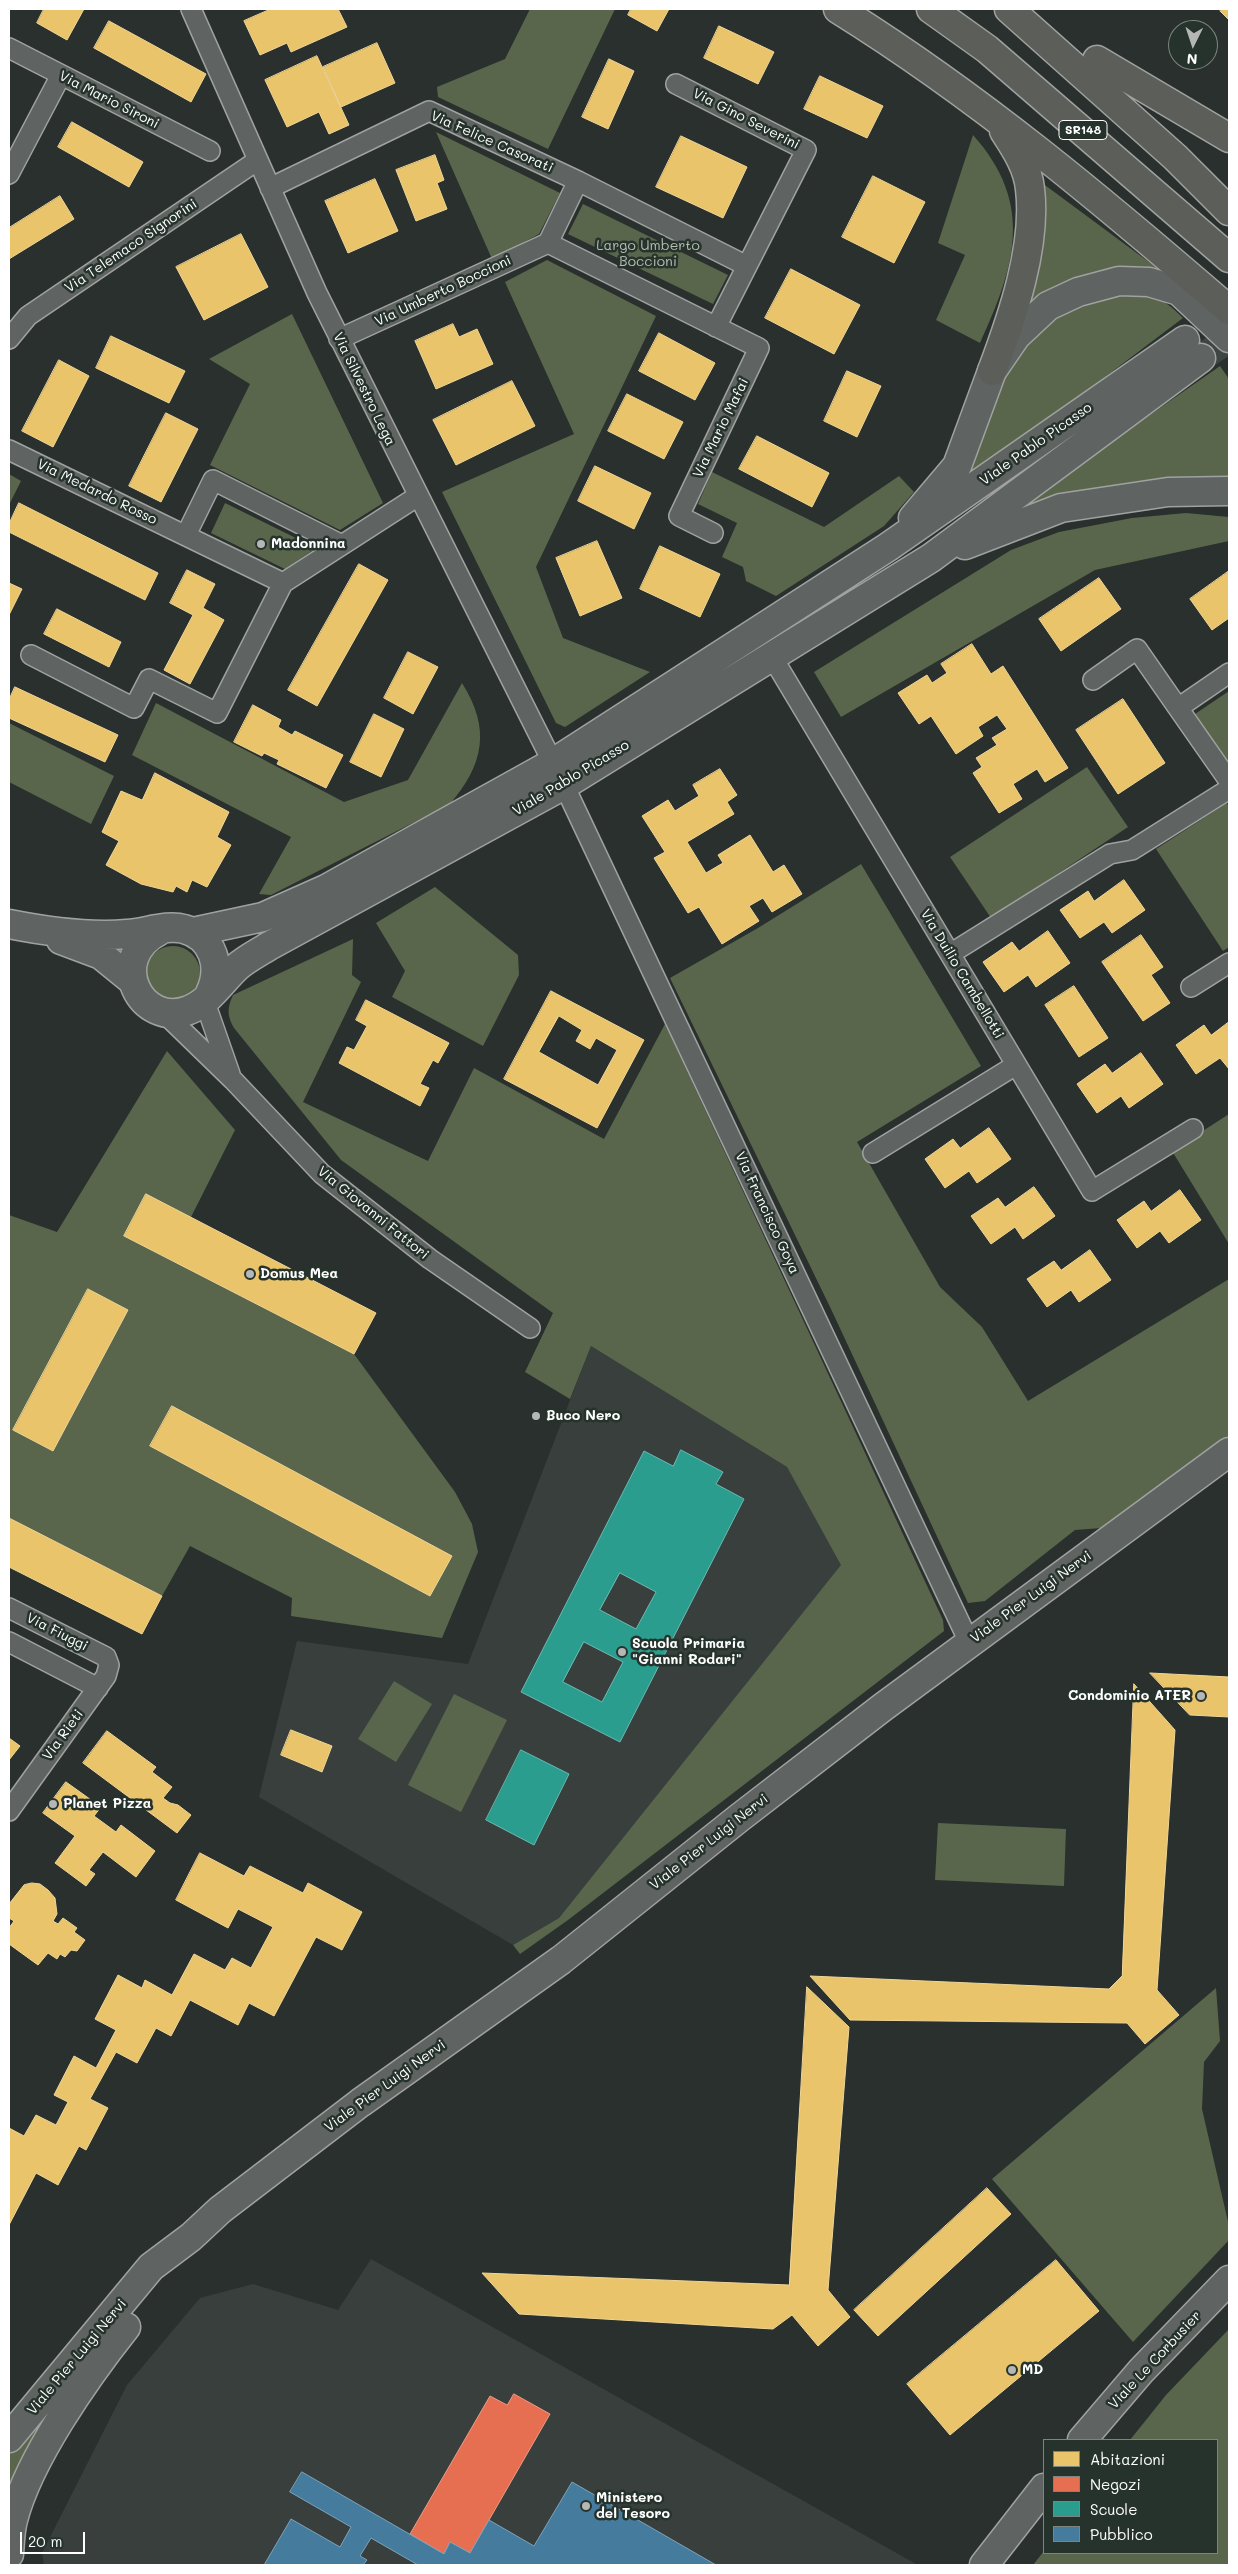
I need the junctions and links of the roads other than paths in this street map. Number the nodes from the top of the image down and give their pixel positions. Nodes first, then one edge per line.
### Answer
1 (191, 9) edge
2 (838, 9) edge
3 (931, 9) edge
4 (1009, 9) edge
5 (1025, 9) edge
6 (9, 48) edge
7 (1097, 60) junction
8 (61, 75) junction
9 (676, 84) dead end
10 (993, 115) junction
11 (1229, 138) edge
12 (210, 151) dead end
13 (258, 160) junction
14 (9, 174) edge
15 (578, 181) junction
16 (270, 188) junction
17 (1229, 188) edge
18 (1229, 211) edge
19 (548, 242) junction
20 (1229, 258) edge
21 (747, 266) junction
22 (1200, 308) junction
23 (1229, 310) edge
24 (716, 327) junction
25 (9, 338) edge
26 (1229, 338) edge
27 (339, 340) junction
28 (1229, 348) edge
29 (992, 371) junction
30 (9, 450) edge
31 (1229, 491) edge
32 (418, 496) junction
33 (713, 533) dead end
34 (186, 534) junction
35 (342, 545) junction
36 (888, 547) junction
37 (931, 558) junction
38 (283, 583) junction
39 (31, 655) dead end
40 (771, 655) junction
41 (1229, 672) edge
42 (1093, 680) dead end
43 (1178, 708) junction
44 (558, 774) junction
45 (1229, 781) edge
46 (1229, 789) edge
47 (15, 925) edge
48 (159, 931) junction
49 (193, 932) junction
50 (950, 954) junction
51 (1229, 964) edge
52 (133, 981) junction
53 (1191, 987) dead end
54 (206, 998) junction
55 (162, 1011) junction
56 (1016, 1065) junction
57 (233, 1080) junction
58 (1193, 1130) dead end
59 (872, 1153) dead end
60 (530, 1328) dead end
61 (1229, 1452) edge
62 (9, 1608) edge
63 (9, 1642) edge
64 (969, 1642) junction
65 (106, 1657) joint
66 (98, 1688) junction
67 (9, 1811) edge
68 (191, 2237) junction
69 (1229, 2280) edge
70 (9, 2438) edge
71 (1083, 2439) edge
72 (1043, 2489) edge
73 (9, 2554) edge
74 (9, 2561) edge
75 (9, 2565) edge
76 (984, 2565) edge

1 - 13 street, Via Silvestro Lega
2 - 10 main road
3 - 20 main road, SR148
4 - 18 main road
5 - 7 main road
6 - 8 street, Via Mario Sironi
7 - 11 main road
7 - 17 main road
8 - 12 street, Via Mario Sironi
8 - 14 street
9 - 21 street, Via Gino Severini
10 - 23 main road
10 - 29 main road
13 - 16 street, Via Silvestro Lega
13 - 25 street, Via Telemaco Signorini
15 - 16 street, Via Felice Casorati
15 - 19 street
15 - 21 street
16 - 27 street, Via Silvestro Lega
19 - 24 street
19 - 27 street, Via Umberto Boccioni
21 - 24 street
22 - 26 street
22 - 28 street
22 - 29 street, Viale Pablo Picasso
24 - 33 street, Via Mario Mafai
27 - 32 street, Via Silvestro Lega
29 - 36 street, Viale Pablo Picasso
30 - 34 street, Via Medardo Rosso
31 - 37 street, Viale Pablo Picasso
32 - 35 street
32 - 44 street, Via Silvestro Lega
34 - 35 street
34 - 38 street, Via Medardo Rosso
35 - 38 street
36 - 37 street, Viale Pablo Picasso
36 - 44 street, Viale Pablo Picasso
37 - 40 street, Viale Pablo Picasso
38 - 39 street
40 - 44 street, Viale Pablo Picasso
40 - 50 street, Via Duilio Cambellotti
41 - 43 street
42 - 43 street
43 - 45 street
44 - 49 street, Viale Pablo Picasso
44 - 54 street, Viale Pablo Picasso
44 - 64 street, Via Francisco Goya
46 - 50 street
47 - 48 street, Viale Pablo Picasso
47 - 52 street, Viale Pablo Picasso
48 - 49 street, Viale Pablo Picasso
48 - 52 street
49 - 54 street
50 - 56 street, Via Duilio Cambellotti
51 - 53 street
52 - 55 street, Viale Pablo Picasso
54 - 55 street, Viale Pablo Picasso
54 - 57 street, Via Giovanni Fattori
55 - 57 street, Via Giovanni Fattori
56 - 58 street, Via Duilio Cambellotti
56 - 59 street
57 - 60 street, Via Giovanni Fattori
61 - 64 street, Viale Pier Luigi Nervi
62 - 65 street, Via Fiuggi
63 - 66 street
64 - 68 street, Viale Pier Luigi Nervi
65 - 66 street, Via Rieti
66 - 67 street, Via Rieti
68 - 70 street, Viale Pier Luigi Nervi
68 - 73 street, Viale Pier Luigi Nervi
69 - 71 street, Viale Le Corbusier
72 - 76 street
74 - 75 street

